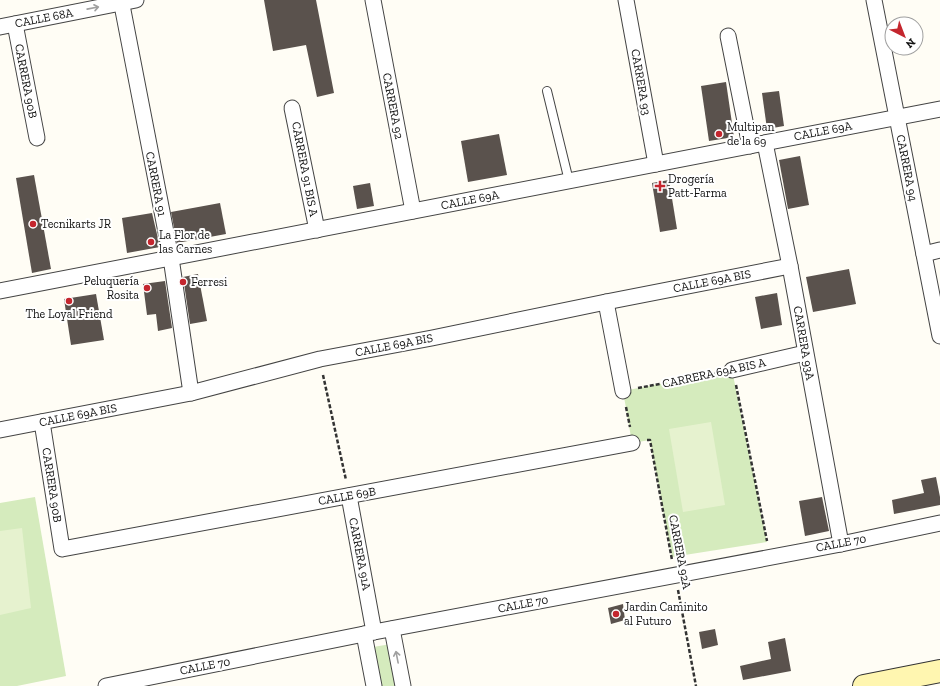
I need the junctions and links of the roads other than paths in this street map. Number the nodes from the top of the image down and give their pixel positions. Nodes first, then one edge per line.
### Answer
1 (373, 0) edge
2 (626, 0) edge
3 (874, 0) edge
4 (126, 1) edge
5 (15, 24) junction
6 (0, 27) edge
7 (728, 36) dead end
8 (547, 91) dead end
9 (292, 108) dead end
10 (940, 109) edge
11 (897, 117) junction
12 (36, 138) dead end
13 (765, 142) junction
14 (750, 146) junction
15 (656, 164) junction
16 (569, 181) junction
17 (413, 211) junction
18 (317, 230) junction
19 (940, 250) edge
20 (924, 254) junction
21 (171, 258) junction
22 (790, 266) junction
23 (0, 291) edge
24 (606, 302) junction
25 (940, 336) edge
26 (805, 353) junction
27 (732, 370) road end
28 (623, 392) road end
29 (190, 393) junction
30 (42, 422) junction
31 (0, 430) edge
32 (632, 443) road end
33 (349, 496) junction
34 (940, 523) edge
35 (841, 544) junction
36 (62, 549) joint
37 (392, 629) junction
38 (369, 633) junction
39 (940, 671) edge
40 (106, 686) edge
41 (374, 686) edge
42 (403, 686) edge
43 (864, 686) edge

1 - 17 street, CARRERA 92
2 - 15 street, CARRERA 93
3 - 11 street, CARRERA 94
5 -> 4 street, CALLE 68A
4 - 21 street, CARRERA 91
5 - 6 street, CALLE 68A
5 - 12 street, CARRERA 90B
7 - 14 street
8 - 16 lane
9 - 18 street, CARRERA 91 BIS A
10 - 11 street, CALLE 69A
11 - 13 street, CALLE 69A
11 - 20 street, CARRERA 94
13 - 14 street, CALLE 69A
13 - 22 street, CARRERA 93A
14 - 15 street, CALLE 69A
15 - 16 street, CALLE 69A
16 - 17 street, CALLE 69A
17 - 18 street, CALLE 69A
18 - 21 street, CALLE 69A
19 - 20 street
20 - 25 street, CARRERA 94
21 - 23 street, CALLE 69A
21 - 29 street, CARRERA 91
22 - 24 street, CALLE 69A BIS
22 - 26 street, CARRERA 93A
24 - 28 street
24 - 29 street, CALLE 69A BIS
26 - 27 street, CARRERA 69A BIS A
26 - 35 street, CARRERA 93A
29 - 30 street, CALLE 69A BIS
30 - 31 street, CALLE 69A BIS
30 - 36 street, CARRERA 90B
32 - 33 street, CALLE 69B
33 - 36 street, CALLE 69B
33 - 38 street, CARRERA 91A
34 - 35 street, CALLE 70
35 - 37 street, CALLE 70
37 - 38 street, CALLE 70
42 -> 37 street
38 - 40 street, CALLE 70
38 - 41 street, CARRERA 91A
39 - 43 street

